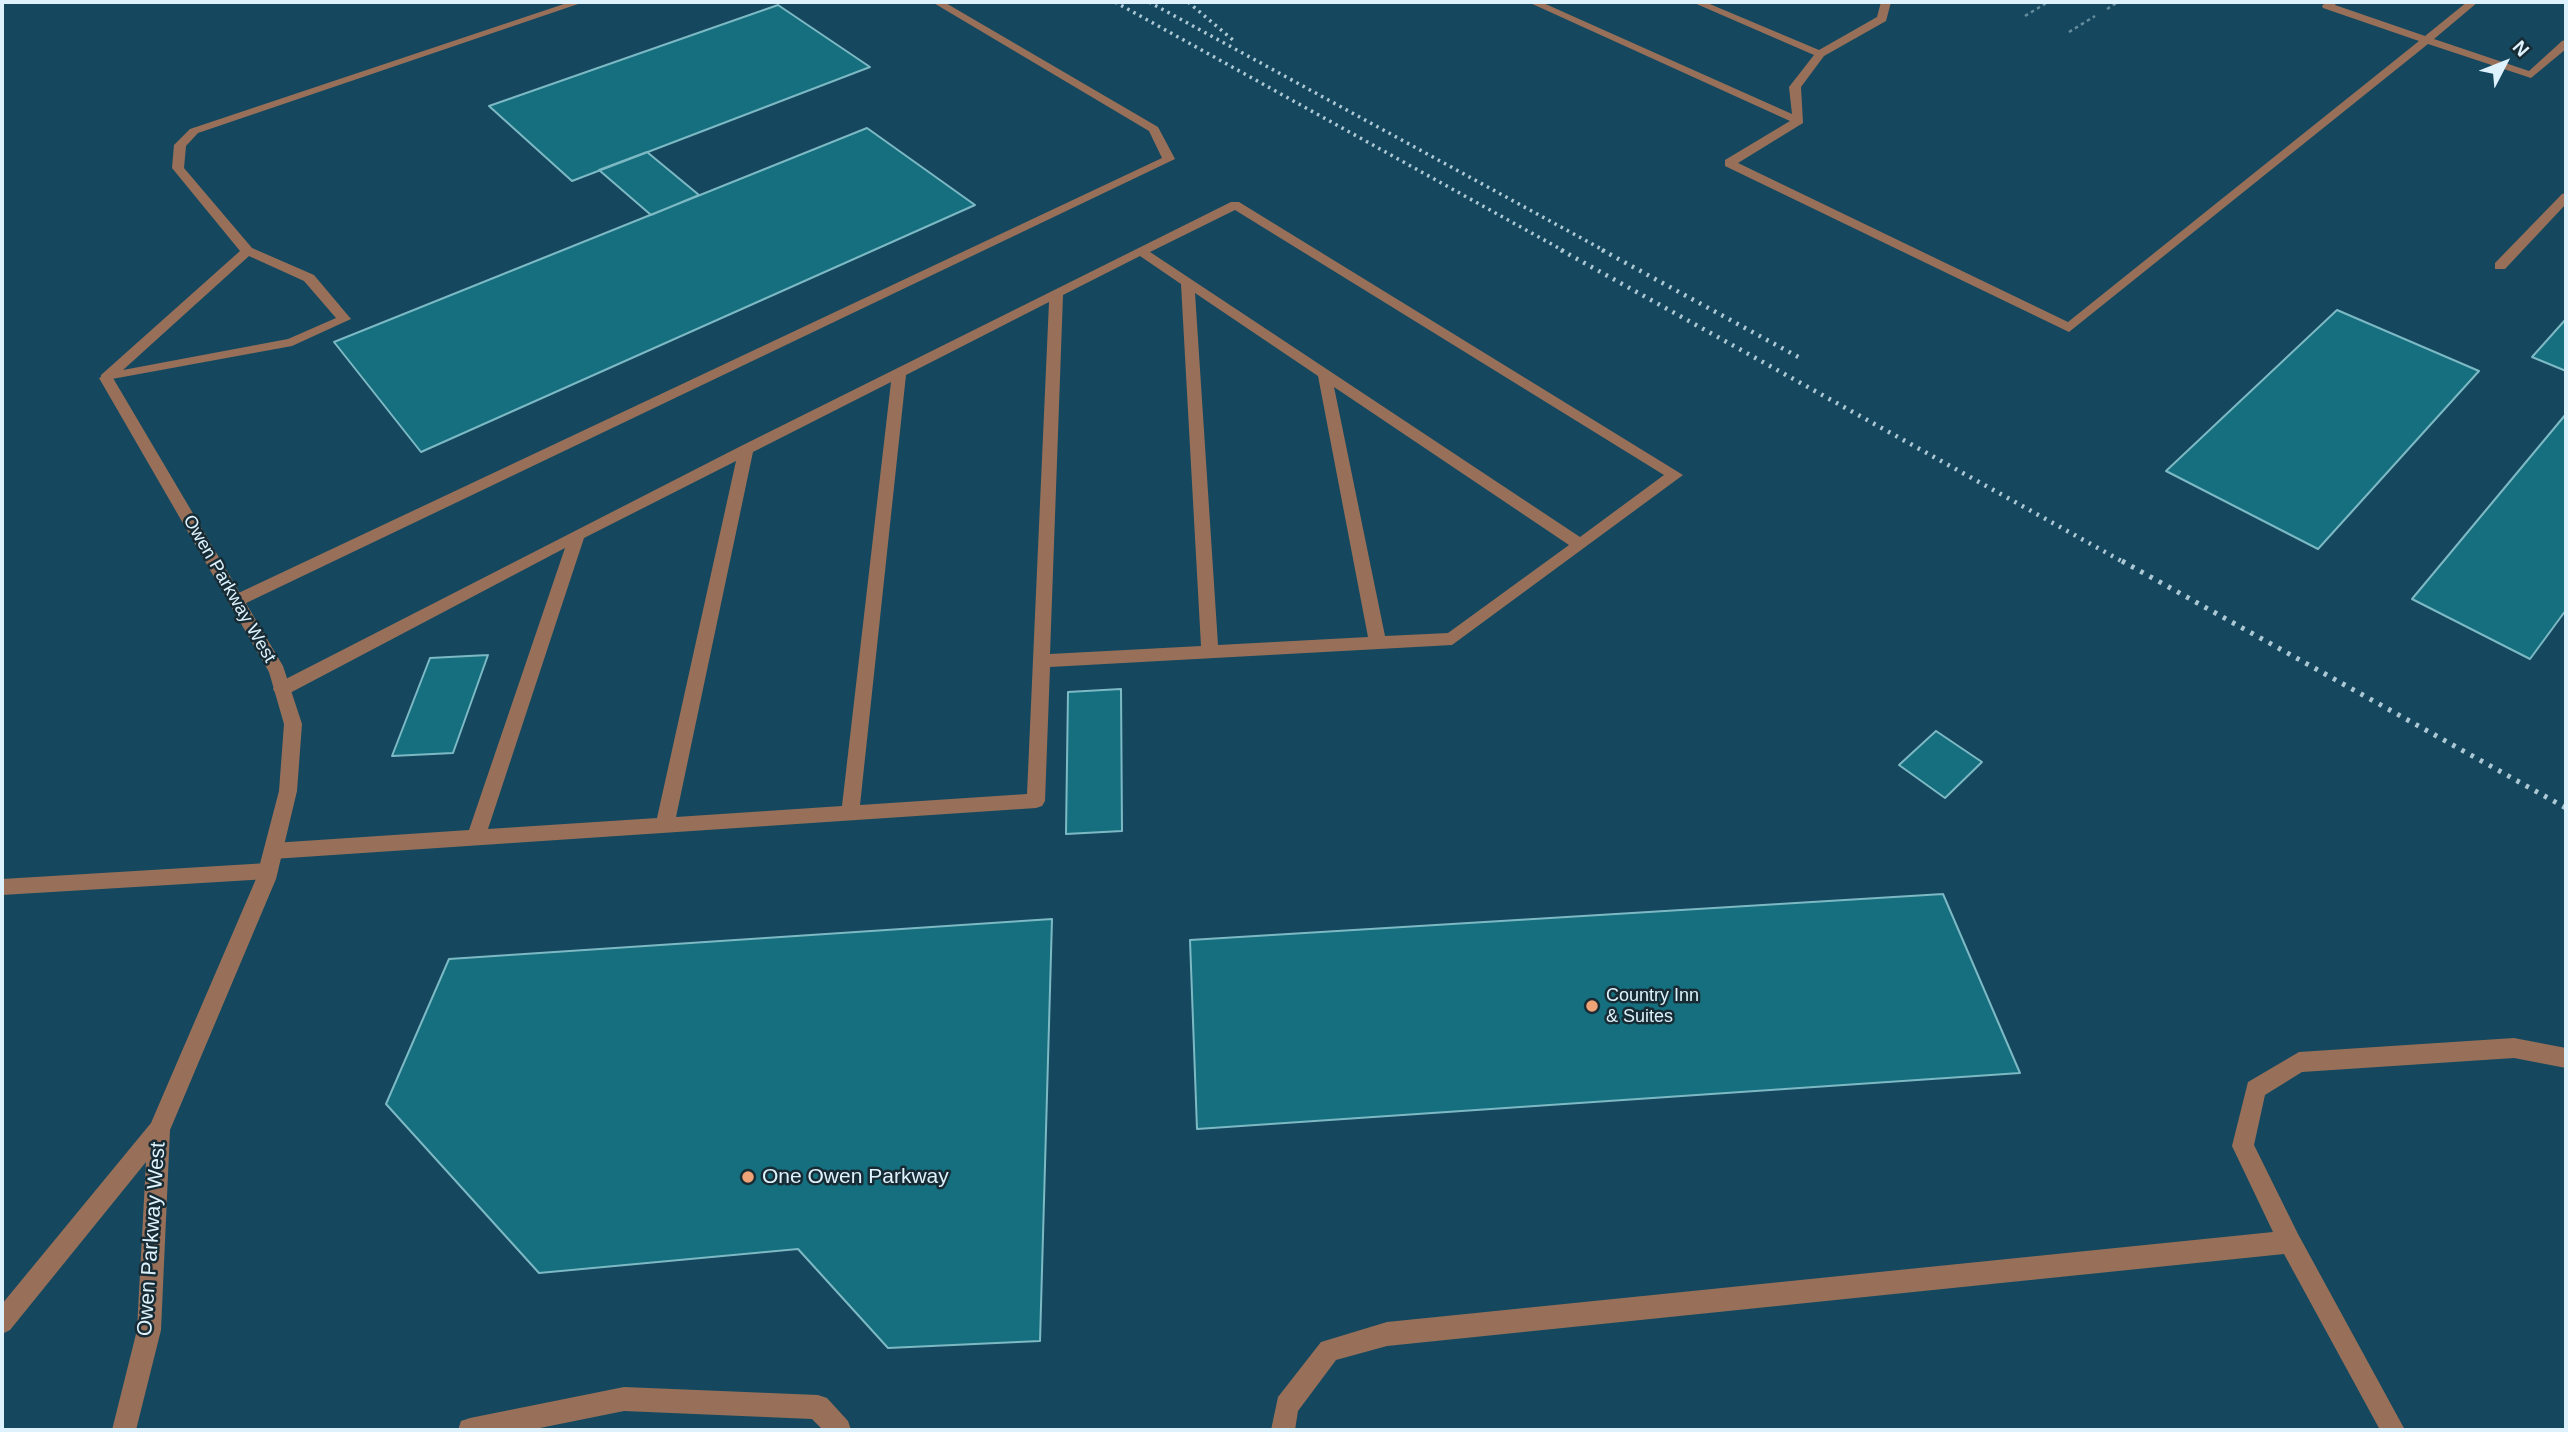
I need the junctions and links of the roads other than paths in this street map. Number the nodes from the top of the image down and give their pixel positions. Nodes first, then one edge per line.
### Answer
1 (579, 2) edge
2 (937, 2) edge
3 (1533, 2) edge
4 (1697, 2) edge
5 (1886, 2) edge
6 (2332, 2) edge
7 (2473, 2) edge
8 (2427, 39) junction
9 (2566, 43) edge
10 (1820, 54) junction
11 (1799, 121) junction
12 (2566, 197) edge
13 (247, 251) junction
14 (1141, 251) junction
15 (2500, 266) dead end
16 (1188, 283) junction
17 (1056, 293) junction
18 (899, 372) junction
19 (1324, 373) junction
20 (106, 378) junction
21 (746, 449) junction
22 (577, 535) junction
23 (1580, 545) junction
24 (236, 601) junction
25 (1378, 643) junction
26 (1210, 652) junction
27 (1041, 661) junction
28 (282, 689) junction
29 (850, 813) junction
30 (665, 825) junction
31 (476, 838) junction
32 (273, 851) junction
33 (268, 871) junction
34 (2, 887) edge
35 (2566, 1058) edge
36 (159, 1130) junction
37 (2290, 1242) junction
38 (2, 1322) edge
39 (124, 1430) edge
40 (470, 1430) edge
41 (839, 1430) edge
42 (1283, 1430) edge
43 (2393, 1430) edge

1 - 13 street
2 - 24 street
3 - 11 street
4 - 10 street
5 - 10 street
6 - 8 street
7 - 8 street
8 - 9 street
8 - 11 street
10 - 11 street
12 - 15 street
13 - 20 street
13 - 20 street
14 - 16 street
14 - 17 street
14 - 23 street
16 - 19 street
16 - 26 street
17 - 18 street
17 - 27 street
18 - 21 street
18 - 29 street
19 - 23 street
19 - 25 street
20 - 24 street, Owen Parkway West
21 - 22 street
21 - 30 street
22 - 28 street
22 - 31 street
23 - 25 street
24 - 28 street, Owen Parkway West
25 - 26 street
26 - 27 street
27 - 29 street
28 - 32 street, Owen Parkway West
29 - 30 street
30 - 31 street
31 - 32 street
32 - 33 street, Owen Parkway West
33 - 34 street
33 - 36 street, Owen Parkway West
35 - 37 street
36 - 38 street, Owen Parkway West
36 - 39 street, Owen Parkway West
37 - 42 street
37 - 43 street
40 - 41 street

